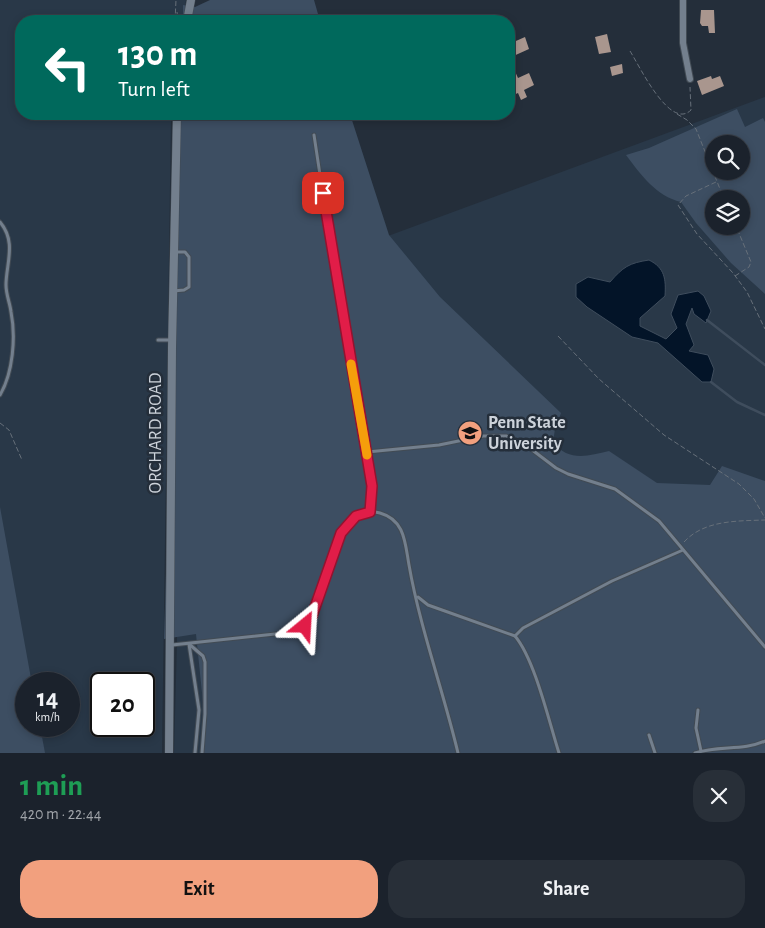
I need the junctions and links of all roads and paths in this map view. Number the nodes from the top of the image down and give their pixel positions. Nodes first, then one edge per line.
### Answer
1 (176, 0) edge
2 (191, 0) edge
3 (683, 0) edge
4 (177, 15) edge
5 (188, 15) edge
6 (630, 51) dead end
7 (690, 79) joint
8 (676, 113) junction
9 (177, 120) edge
10 (314, 135) dead end
11 (716, 182) junction
12 (720, 190) edge
13 (0, 222) edge
14 (740, 235) edge
15 (173, 252) junction
16 (735, 276) junction
17 (172, 291) junction
18 (765, 329) edge
19 (558, 336) dead end
20 (158, 340) dead end
21 (172, 340) junction
22 (0, 395) edge
23 (0, 422) edge
24 (367, 452) junction
25 (22, 460) dead end
26 (370, 512) junction
27 (765, 519) edge
28 (681, 548) junction
29 (416, 594) junction
30 (515, 636) junction
31 (189, 644) junction
32 (171, 646) junction
33 (765, 647) edge
34 (698, 710) dead end
35 (649, 735) dead end
36 (765, 741) edge
37 (702, 751) junction
38 (169, 753) edge
39 (195, 753) edge
40 (202, 753) edge
41 (458, 753) edge
42 (559, 753) edge
43 (654, 753) edge
44 (695, 753) edge

1 - 4 path
2 - 5 street
3 - 7 street
6 - 8 path
7 - 8 path
8 - 11 path
9 - 15 street, ORCHARD ROAD
10 - 24 lane
11 - 12 path
11 - 16 path
13 - 22 lane
14 - 16 path
15 - 17 street, ORCHARD ROAD
15 - 17 lane
16 - 18 path
17 - 21 street, ORCHARD ROAD
19 - 27 path
20 - 21 lane
21 - 32 street, ORCHARD ROAD
23 - 25 path
24 - 26 lane
24 - 28 lane
26 - 29 lane
26 - 31 lane
27 - 28 path
28 - 30 lane
28 - 33 lane
29 - 30 lane
29 - 41 lane
30 - 42 lane
31 - 32 lane
31 - 39 lane
31 - 40 lane
32 - 38 street, ORCHARD ROAD
34 - 37 lane
35 - 43 lane
36 - 37 lane
37 - 44 lane

